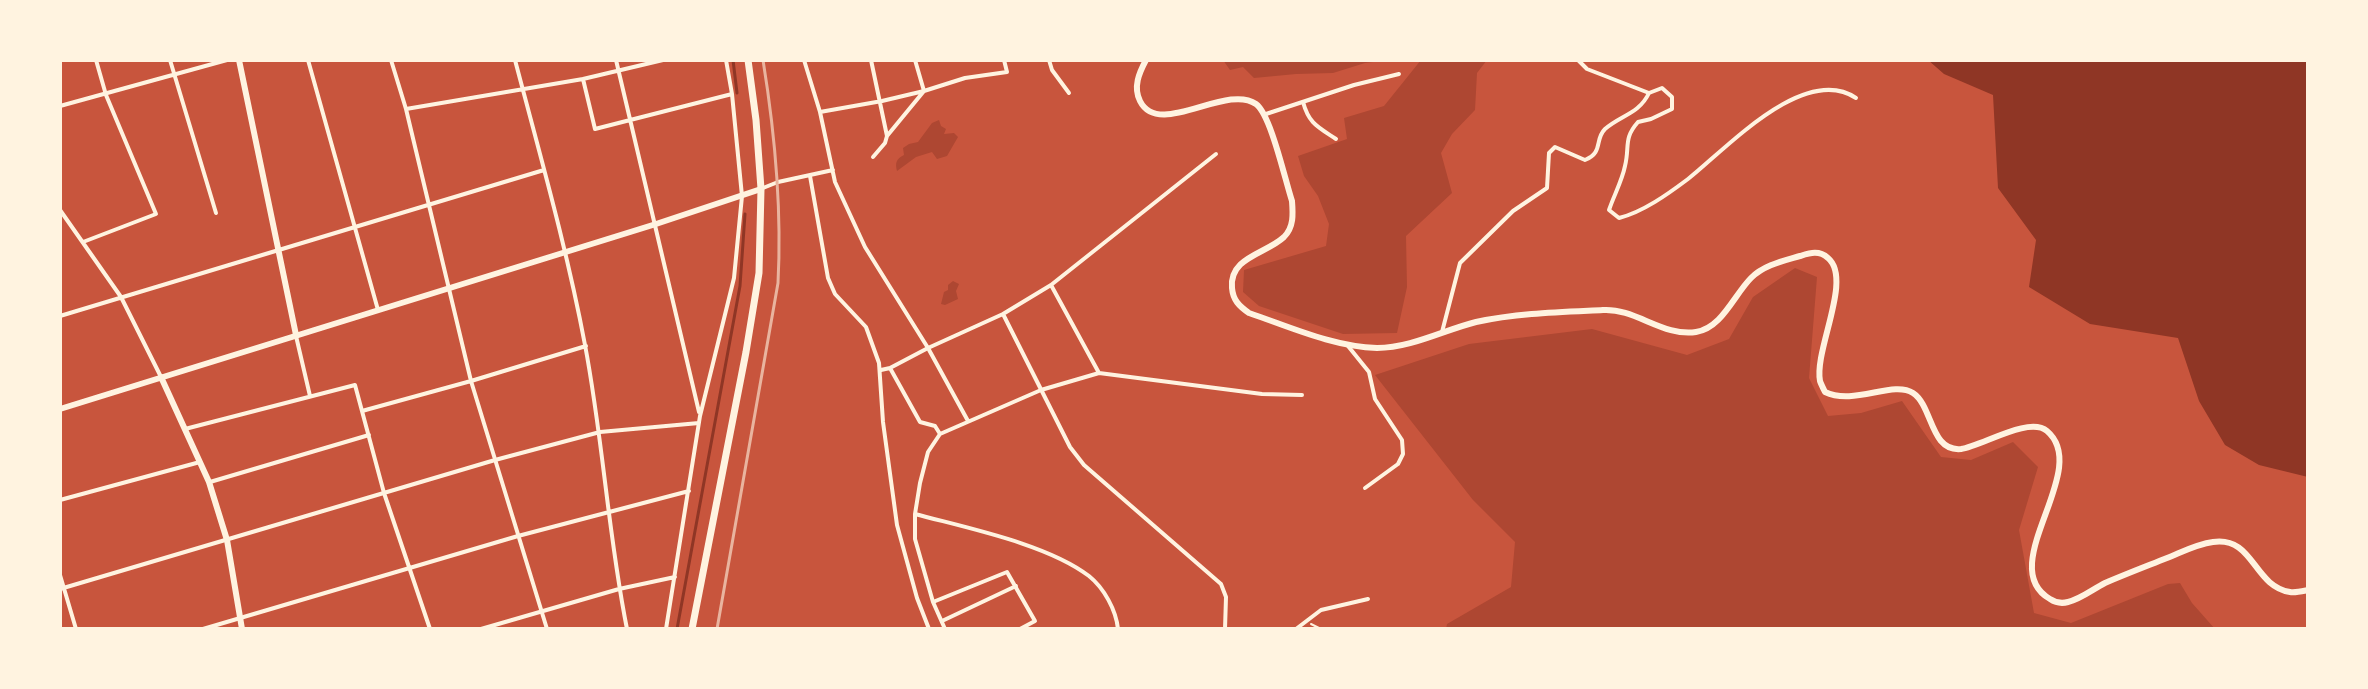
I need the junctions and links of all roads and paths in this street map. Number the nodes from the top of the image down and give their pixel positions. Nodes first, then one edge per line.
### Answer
1 (96, 60) edge
2 (170, 60) edge
3 (227, 60) edge
4 (239, 60) edge
5 (308, 60) edge
6 (391, 60) edge
7 (515, 60) edge
8 (616, 60) edge
9 (663, 60) edge
10 (726, 60) edge
11 (748, 60) edge
12 (804, 60) edge
13 (871, 60) edge
14 (915, 60) edge
15 (1004, 60) edge
16 (1049, 60) edge
17 (1146, 60) edge
18 (1578, 60) edge
19 (619, 71) junction
20 (1399, 74) dead end
21 (175, 76) junction
22 (583, 79) junction
23 (523, 88) junction
24 (924, 91) junction
25 (1069, 93) dead end
26 (1649, 93) junction
27 (732, 94) junction
28 (106, 95) junction
29 (1856, 98) dead end
30 (882, 101) junction
31 (1303, 102) junction
32 (60, 106) edge
33 (406, 109) junction
34 (820, 112) junction
35 (1266, 114) junction
36 (631, 120) junction
37 (887, 136) junction
38 (1336, 139) dead end
39 (1216, 154) dead end
40 (873, 157) dead end
41 (544, 170) junction
42 (833, 170) junction
43 (810, 176) junction
44 (750, 193) junction
45 (428, 205) junction
46 (60, 210) edge
47 (216, 213) dead end
48 (68, 222) junction
49 (60, 224) edge
50 (656, 224) junction
51 (356, 226) junction
52 (83, 242) junction
53 (279, 249) junction
54 (566, 252) junction
55 (1051, 285) junction
56 (449, 288) junction
57 (121, 297) junction
58 (378, 310) junction
59 (1003, 314) junction
60 (60, 316) edge
61 (1442, 332) junction
62 (296, 335) junction
63 (1346, 344) junction
64 (586, 346) junction
65 (928, 348) junction
66 (890, 368) junction
67 (880, 370) junction
68 (1099, 373) junction
69 (161, 377) junction
70 (471, 381) junction
71 (1041, 390) junction
72 (1302, 395) dead end
73 (310, 396) junction
74 (60, 409) edge
75 (362, 411) junction
76 (700, 416) junction
77 (968, 421) junction
78 (699, 423) junction
79 (185, 429) junction
80 (600, 432) junction
81 (940, 434) junction
82 (369, 435) junction
83 (495, 460) junction
84 (200, 462) junction
85 (209, 482) junction
86 (1365, 488) dead end
87 (689, 491) junction
88 (384, 493) junction
89 (60, 500) edge
90 (609, 512) junction
91 (915, 514) junction
92 (518, 536) junction
93 (227, 540) junction
94 (409, 568) junction
95 (60, 575) edge
96 (675, 577) junction
97 (1016, 586) junction
98 (62, 588) edge
99 (619, 589) junction
100 (2308, 590) edge
101 (1368, 599) dead end
102 (933, 602) junction
103 (541, 611) junction
104 (241, 618) junction
105 (941, 621) junction
106 (1307, 621) junction
107 (76, 629) edge
108 (203, 629) edge
109 (242, 629) edge
110 (430, 629) edge
111 (481, 629) edge
112 (547, 629) edge
113 (627, 629) edge
114 (666, 629) edge
115 (692, 629) edge
116 (929, 629) edge
117 (945, 629) edge
118 (1020, 629) edge
119 (1118, 629) edge
120 (1225, 629) edge
121 (1296, 629) edge
122 (1321, 629) edge

1 - 28 street
2 - 21 street
3 - 21 street
4 - 53 street
5 - 51 street
6 - 33 street
7 - 23 street
8 - 19 street
9 - 19 street
10 - 27 street
11 - 44 main road
12 - 34 street
13 - 30 street
14 - 24 street
15 - 24 street
16 - 25 street
17 - 35 street
18 - 26 street
19 - 22 street
19 - 36 street
20 - 31 street
21 - 28 street
21 - 47 street
22 - 23 street
22 - 36 street
23 - 33 street
23 - 41 street
24 - 30 street
24 - 37 street
26 - 29 street
26 - 61 street
27 - 36 street
27 - 44 street
28 - 32 street
28 - 52 street
30 - 34 street
30 - 37 street
31 - 35 street
31 - 38 street
33 - 45 street
34 - 42 street
35 - 63 street
36 - 50 street
37 - 40 street
39 - 55 street
41 - 45 street
41 - 54 street
42 - 43 street
42 - 65 street
43 - 44 street
43 - 67 street
44 - 50 street
44 - 76 street
44 - 115 main road
45 - 51 street
45 - 56 street
46 - 48 street
48 - 49 street
48 - 52 street
50 - 54 street
50 - 76 street
51 - 53 street
51 - 58 street
52 - 57 street
53 - 57 street
53 - 62 street
54 - 56 street
54 - 64 street
55 - 59 street
55 - 68 street
56 - 58 street
56 - 70 street
57 - 60 street
57 - 69 street
58 - 62 street
59 - 65 street
59 - 71 street
61 - 63 street
61 - 100 street
62 - 69 street
62 - 73 street
63 - 86 street
64 - 70 street
64 - 80 street
65 - 66 street
65 - 77 street
66 - 67 street
66 - 81 street
67 - 116 street
68 - 71 street
68 - 72 street
69 - 74 street
69 - 79 street
70 - 75 street
70 - 83 street
71 - 77 street
71 - 120 street
73 - 75 street
73 - 79 street
75 - 82 street
76 - 78 street
77 - 81 street
78 - 80 street
78 - 87 street
79 - 84 street
80 - 83 street
80 - 90 street
81 - 91 street
82 - 85 street
82 - 88 street
83 - 88 street
83 - 92 street
84 - 85 street
84 - 89 street
85 - 93 street
87 - 90 street
87 - 96 street
88 - 93 street
88 - 94 street
90 - 92 street
90 - 99 street
91 - 102 street
91 - 119 street
92 - 94 street
92 - 103 street
93 - 98 street
93 - 104 street
94 - 104 street
94 - 110 street
95 - 98 street
96 - 99 street
96 - 114 street
97 - 102 street
97 - 105 street
97 - 118 street
98 - 107 street
99 - 103 street
99 - 113 street
101 - 106 street
102 - 105 street
103 - 111 street
103 - 112 street
104 - 108 street
104 - 109 street
105 - 117 street
106 - 121 street
106 - 122 path

